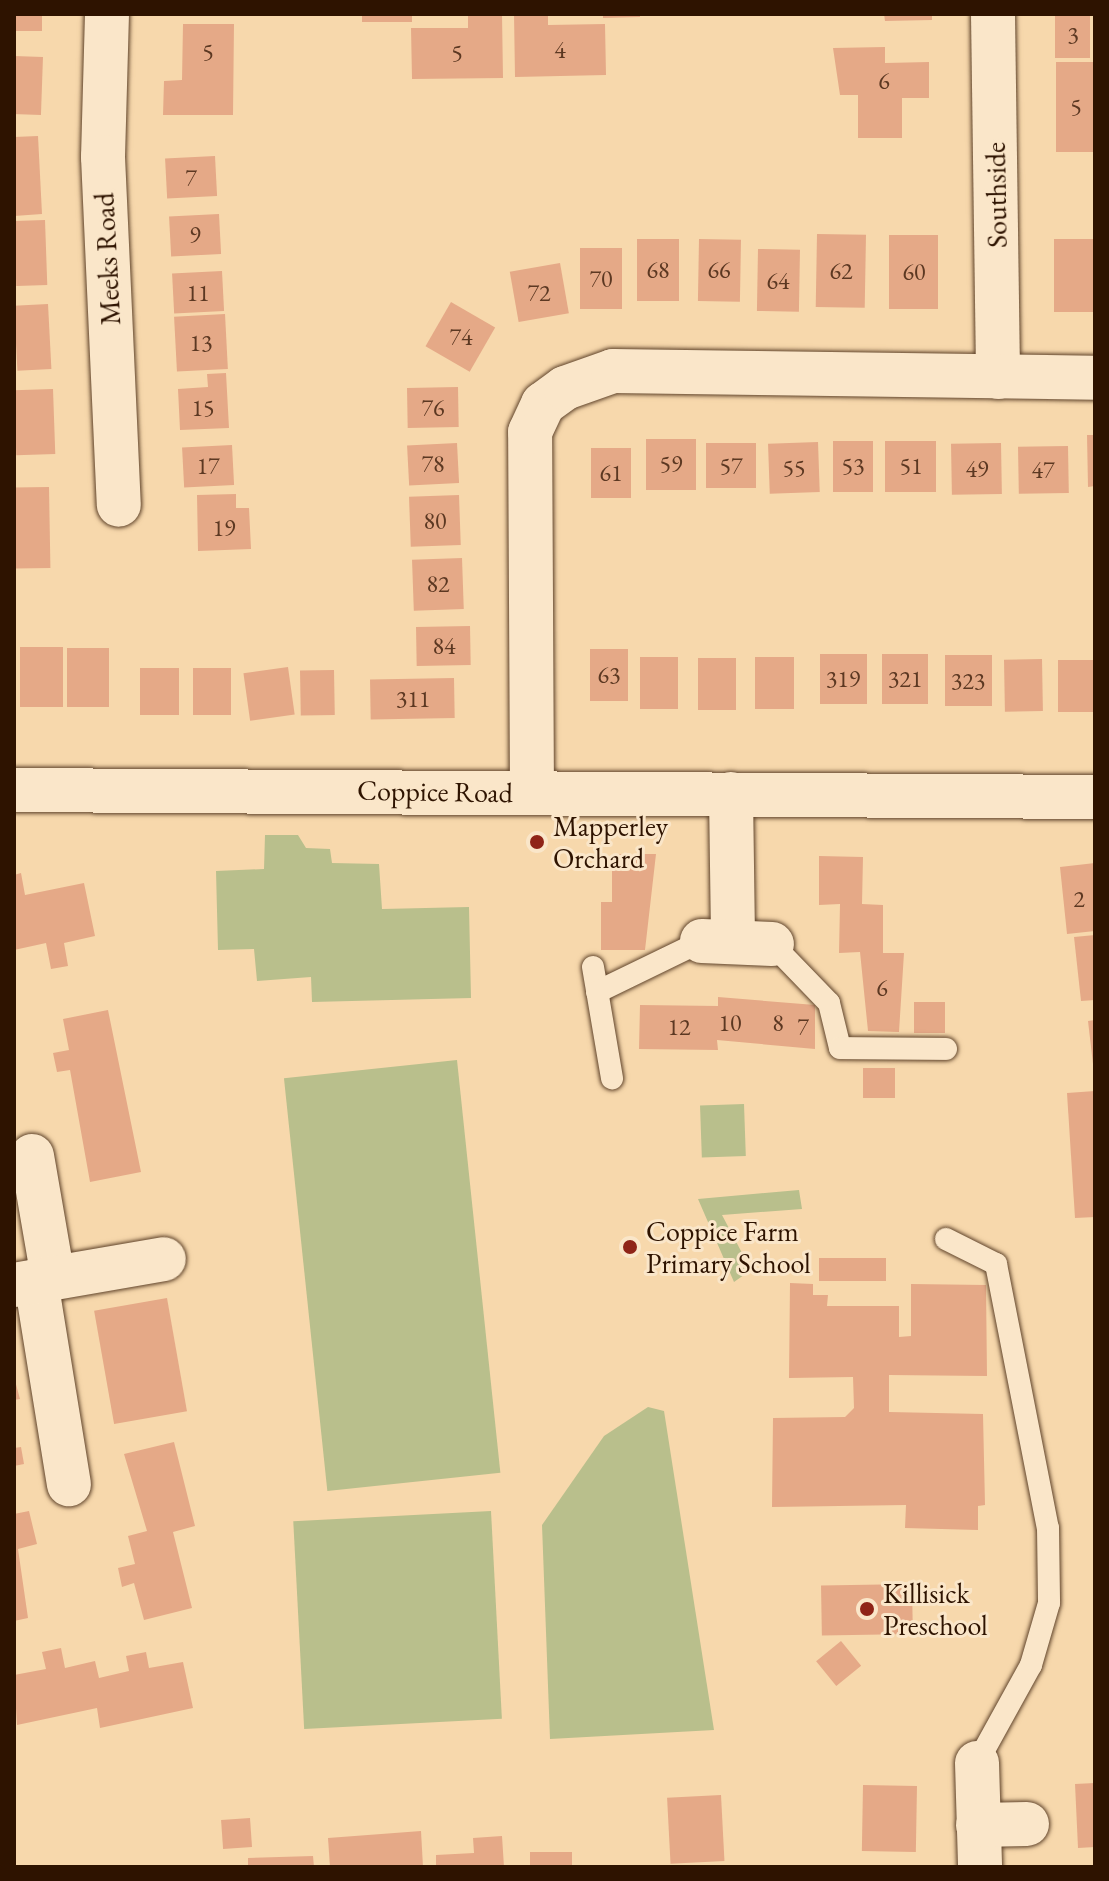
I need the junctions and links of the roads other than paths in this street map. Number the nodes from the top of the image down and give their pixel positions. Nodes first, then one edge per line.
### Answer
1 (107, 14) edge
2 (993, 14) edge
3 (998, 377) junction
4 (1095, 378) edge
5 (119, 505) dead end
6 (14, 790) edge
7 (532, 793) junction
8 (731, 794) junction
9 (1095, 797) edge
10 (736, 942) junction
11 (593, 967) dead end
12 (597, 992) junction
13 (946, 1049) dead end
14 (612, 1078) dead end
15 (32, 1156) dead end
16 (946, 1239) dead end
17 (164, 1259) dead end
18 (34, 1281) edge
19 (69, 1484) dead end
20 (977, 1763) joint
21 (1027, 1824) dead end
22 (979, 1846) edge

1 - 5 street, Meeks Road
2 - 3 street, Southside
3 - 4 street
3 - 7 street
6 - 7 street, Coppice Road
7 - 8 street, Coppice Road
8 - 9 street, Coppice Road
8 - 10 street
10 - 12 lane
10 - 13 lane
11 - 12 lane
12 - 14 lane
15 - 18 street
16 - 20 lane
17 - 18 street
18 - 19 street
20 - 22 street
21 - 22 street

